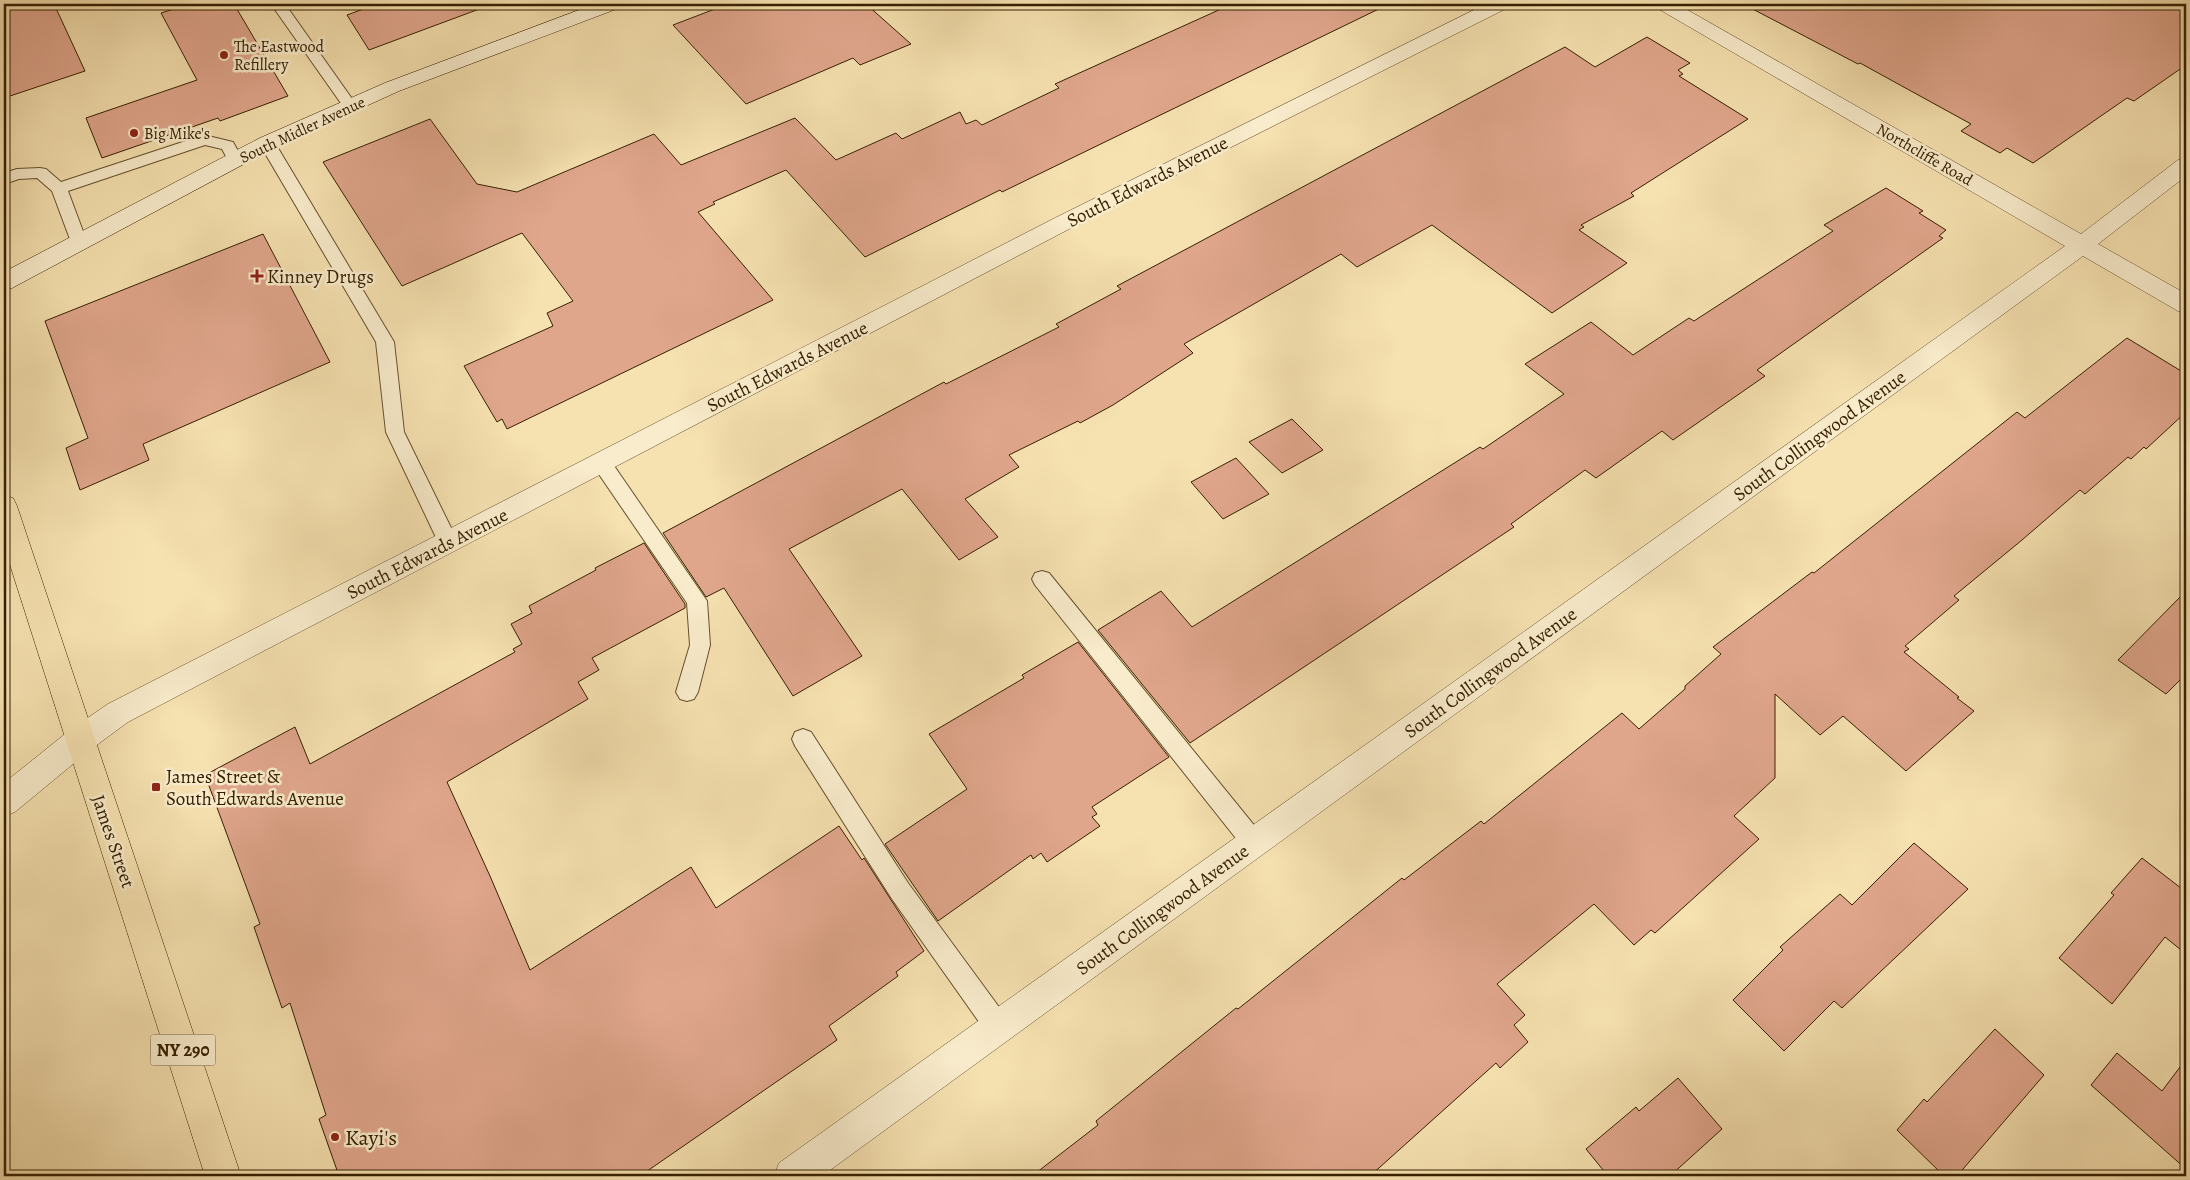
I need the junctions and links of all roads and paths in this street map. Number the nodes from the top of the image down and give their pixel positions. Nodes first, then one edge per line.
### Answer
1 (278, 4) edge
2 (612, 4) edge
3 (1500, 4) edge
4 (1664, 4) edge
5 (350, 106) junction
6 (267, 143) junction
7 (235, 160) junction
8 (2186, 165) edge
9 (4, 179) edge
10 (59, 188) junction
11 (79, 242) junction
12 (2082, 245) junction
13 (4, 282) edge
14 (2186, 305) edge
15 (601, 462) junction
16 (4, 506) edge
17 (448, 542) junction
18 (1042, 579) dead end
19 (687, 692) dead end
20 (803, 739) dead end
21 (80, 740) junction
22 (4, 802) edge
23 (1254, 843) junction
24 (998, 1027) junction
25 (223, 1176) edge
26 (792, 1176) edge

1 - 5 lane
2 - 5 street, South Midler Avenue
3 - 15 street, South Edwards Avenue
4 - 12 street, Northcliffe Road
5 - 6 street, South Midler Avenue
6 - 7 street, South Midler Avenue
6 - 17 lane
7 - 10 lane
7 - 11 street, South Midler Avenue
8 - 12 street, South Collingwood Avenue
9 - 10 lane
10 - 11 lane
11 - 13 street, South Midler Avenue
12 - 14 street, Northcliffe Road
12 - 23 street, South Collingwood Avenue
15 - 17 street, South Edwards Avenue
15 - 19 lane
16 - 21 main road, James Street / NY 290
17 - 21 street, South Edwards Avenue
18 - 23 lane
20 - 24 lane
21 - 22 street, South Edwards Avenue
21 - 25 main road, James Street / NY 290
23 - 24 street, South Collingwood Avenue
24 - 26 street, South Collingwood Avenue

